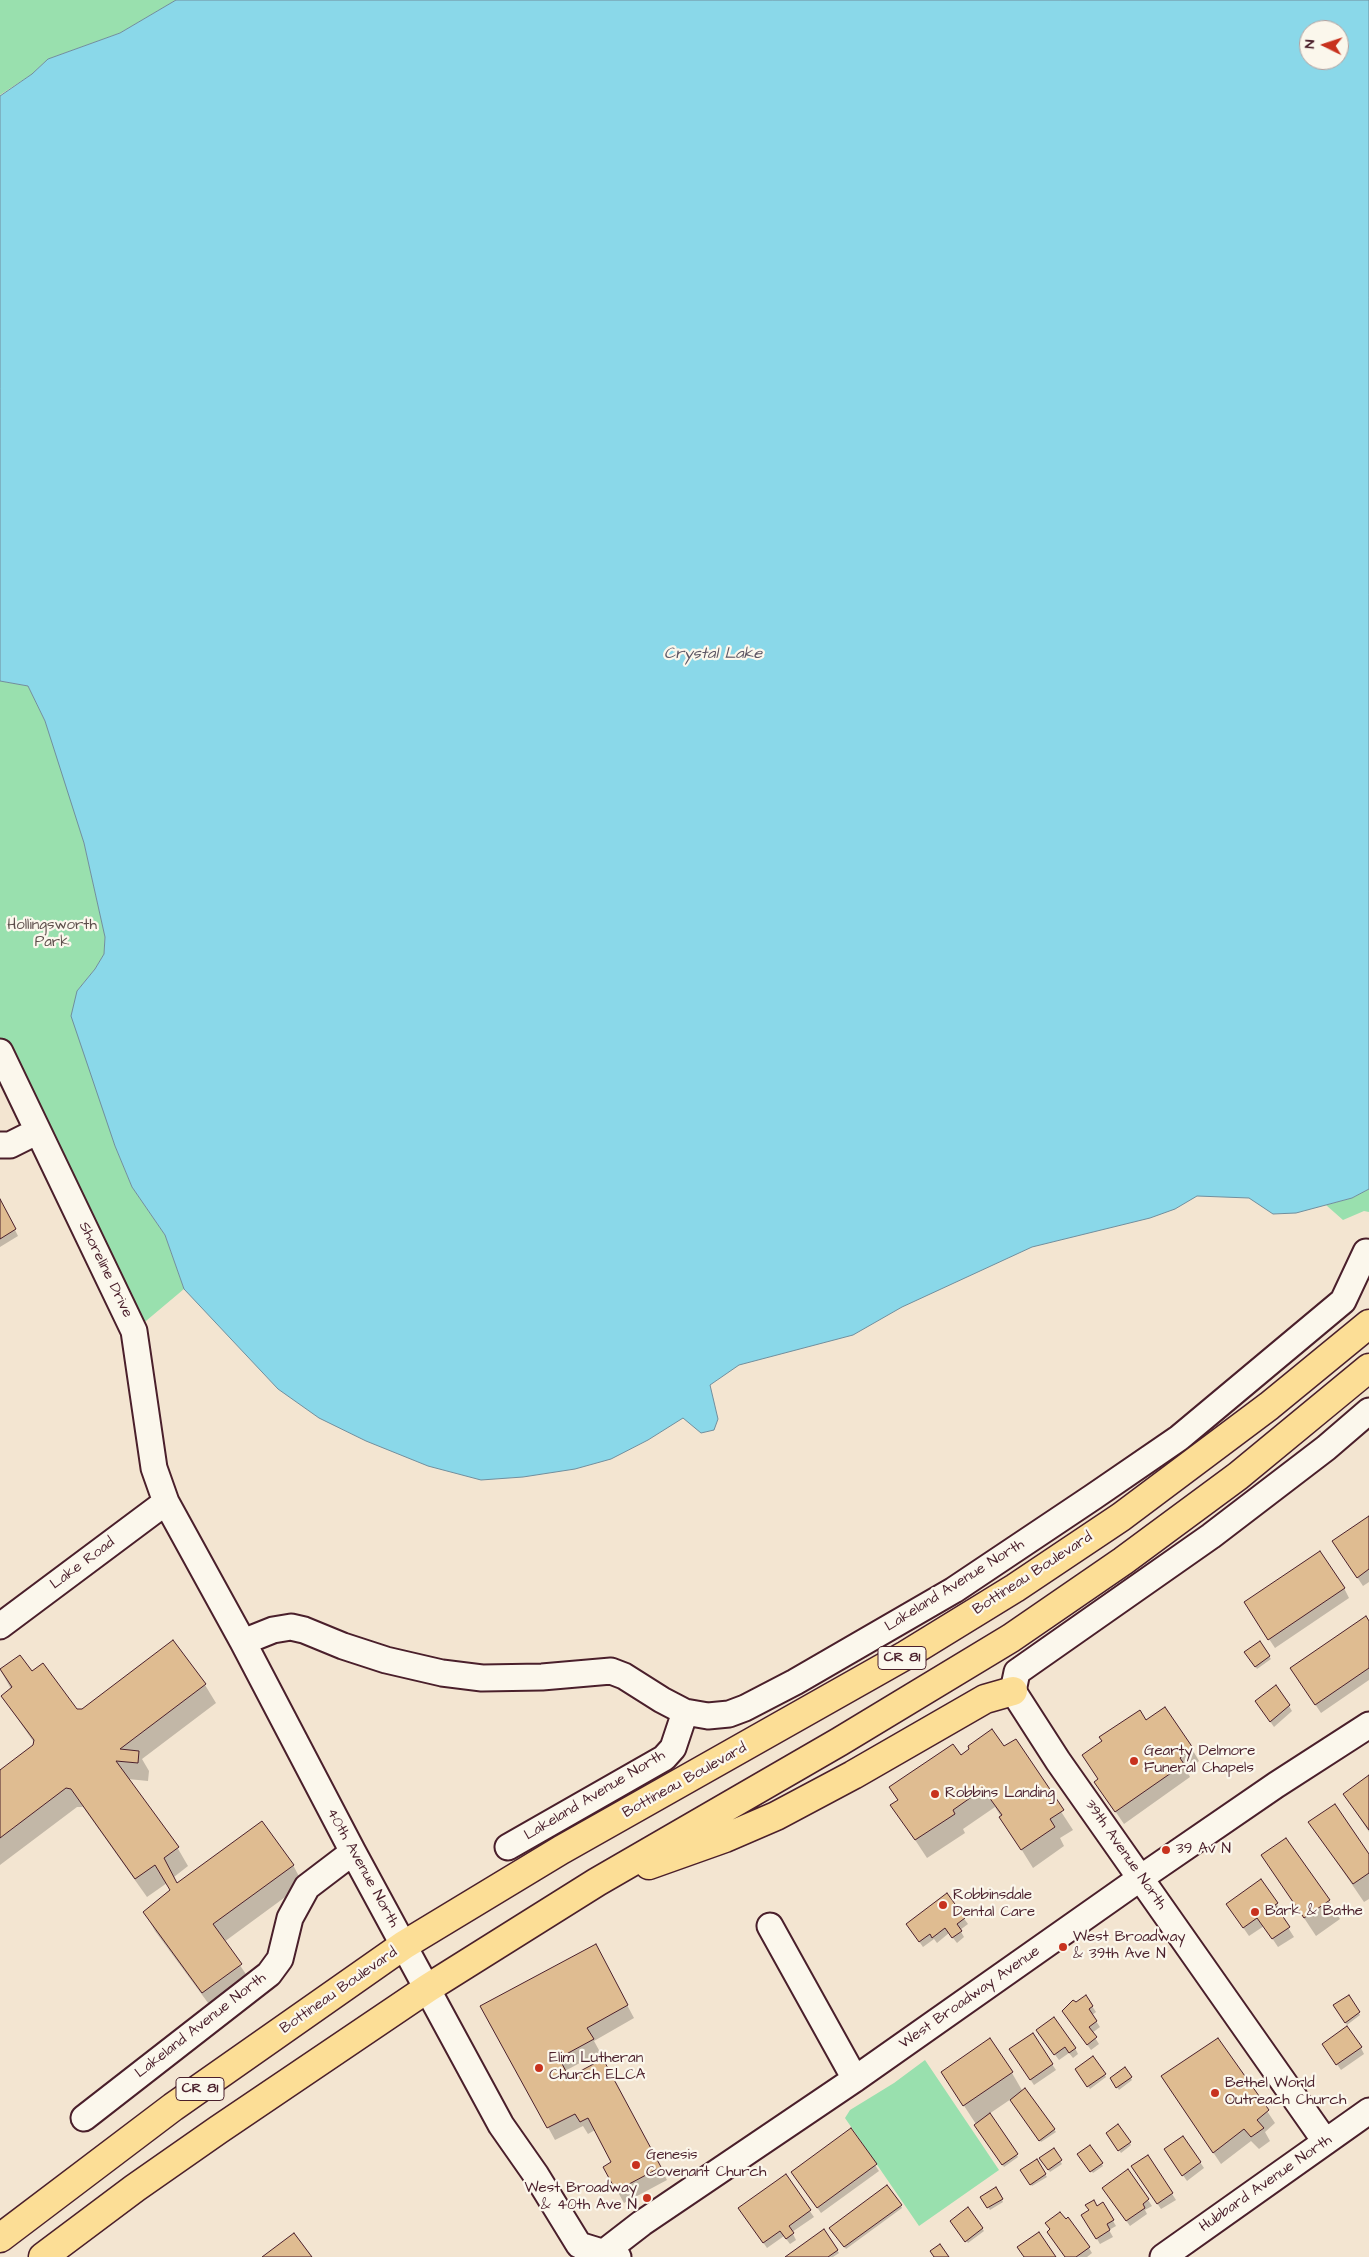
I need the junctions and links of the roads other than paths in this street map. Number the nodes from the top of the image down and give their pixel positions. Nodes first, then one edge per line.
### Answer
1 (0, 1052) edge
2 (38, 1131) junction
3 (0, 1145) edge
4 (1366, 1252) dead end
5 (1369, 1324) edge
6 (1369, 1368) edge
7 (1369, 1411) edge
8 (166, 1502) junction
9 (0, 1626) edge
10 (243, 1642) junction
11 (1013, 1691) junction
12 (685, 1712) junction
13 (1369, 1725) edge
14 (508, 1847) dead end
15 (353, 1852) junction
16 (1142, 1877) junction
17 (597, 1882) junction
18 (770, 1926) dead end
19 (404, 1945) junction
20 (428, 1988) junction
21 (855, 2079) junction
22 (1369, 2111) edge
23 (84, 2118) dead end
24 (1325, 2141) junction
25 (0, 2238) edge
26 (606, 2256) edge
27 (43, 2257) edge
28 (1163, 2257) edge

1 - 2 street, Shoreline Drive
2 - 3 street
2 - 8 street, Shoreline Drive
4 - 12 street, Lakeland Avenue North
5 - 19 main road, Bottineau Boulevard / CR 81
6 - 17 main road, CR 81
7 - 11 street
8 - 9 street, Lake Road
8 - 10 street, 40th Avenue North
10 - 12 street
10 - 15 street, 40th Avenue North
11 - 16 street, 39th Avenue North
11 - 17 main road
12 - 14 street, Lakeland Avenue North
13 - 16 street, West Broadway Avenue
15 - 19 street, 40th Avenue North
15 - 23 street, Lakeland Avenue North
16 - 21 street, West Broadway Avenue
16 - 24 street, 39th Avenue North
17 - 20 main road, CR 81
18 - 21 street
19 - 20 street, 40th Avenue North
19 - 25 main road, Bottineau Boulevard / CR 81
20 - 26 street, 40th Avenue North
20 - 27 main road, CR 81
21 - 26 street, West Broadway Avenue
22 - 24 street, Hubbard Avenue North
24 - 28 street, Hubbard Avenue North

